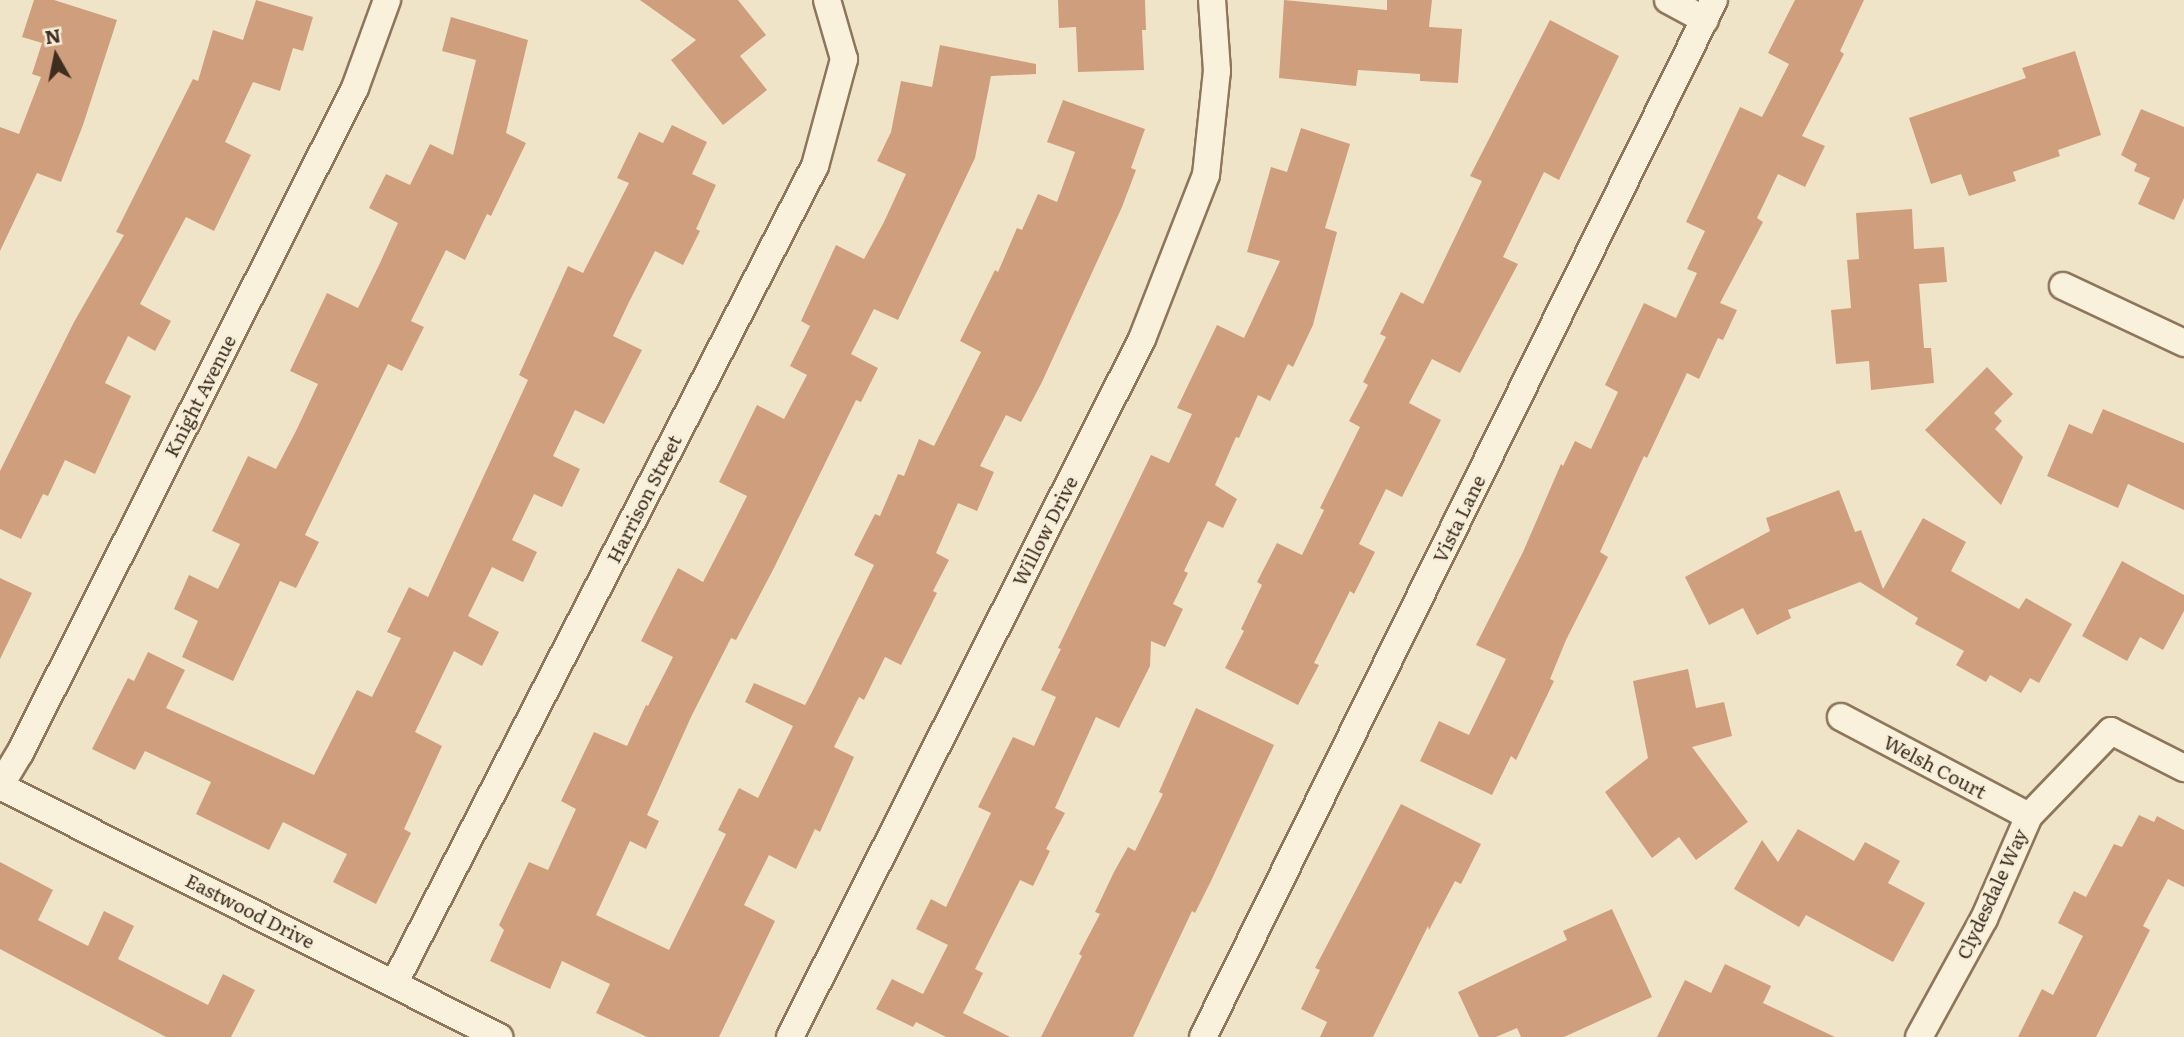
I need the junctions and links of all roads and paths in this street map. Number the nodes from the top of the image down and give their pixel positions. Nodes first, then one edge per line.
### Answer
1 (387, 0) edge
2 (827, 0) edge
3 (1212, 0) edge
4 (1668, 0) edge
5 (1710, 10) edge
6 (2063, 286) dead end
7 (2184, 343) edge
8 (1841, 717) dead end
9 (2184, 768) edge
10 (0, 786) edge
11 (2029, 816) junction
12 (394, 984) junction
13 (499, 1037) edge
14 (789, 1037) edge
15 (1203, 1037) edge
16 (1919, 1037) edge

1 - 10 street, Knight Avenue
2 - 12 street, Harrison Street
3 - 14 street, Willow Drive
4 - 5 street
5 - 15 street, Vista Lane
6 - 7 street
8 - 11 street, Welsh Court
9 - 11 street, Clydesdale Way
10 - 12 street, Eastwood Drive
11 - 16 street, Clydesdale Way
12 - 13 street, Eastwood Drive

